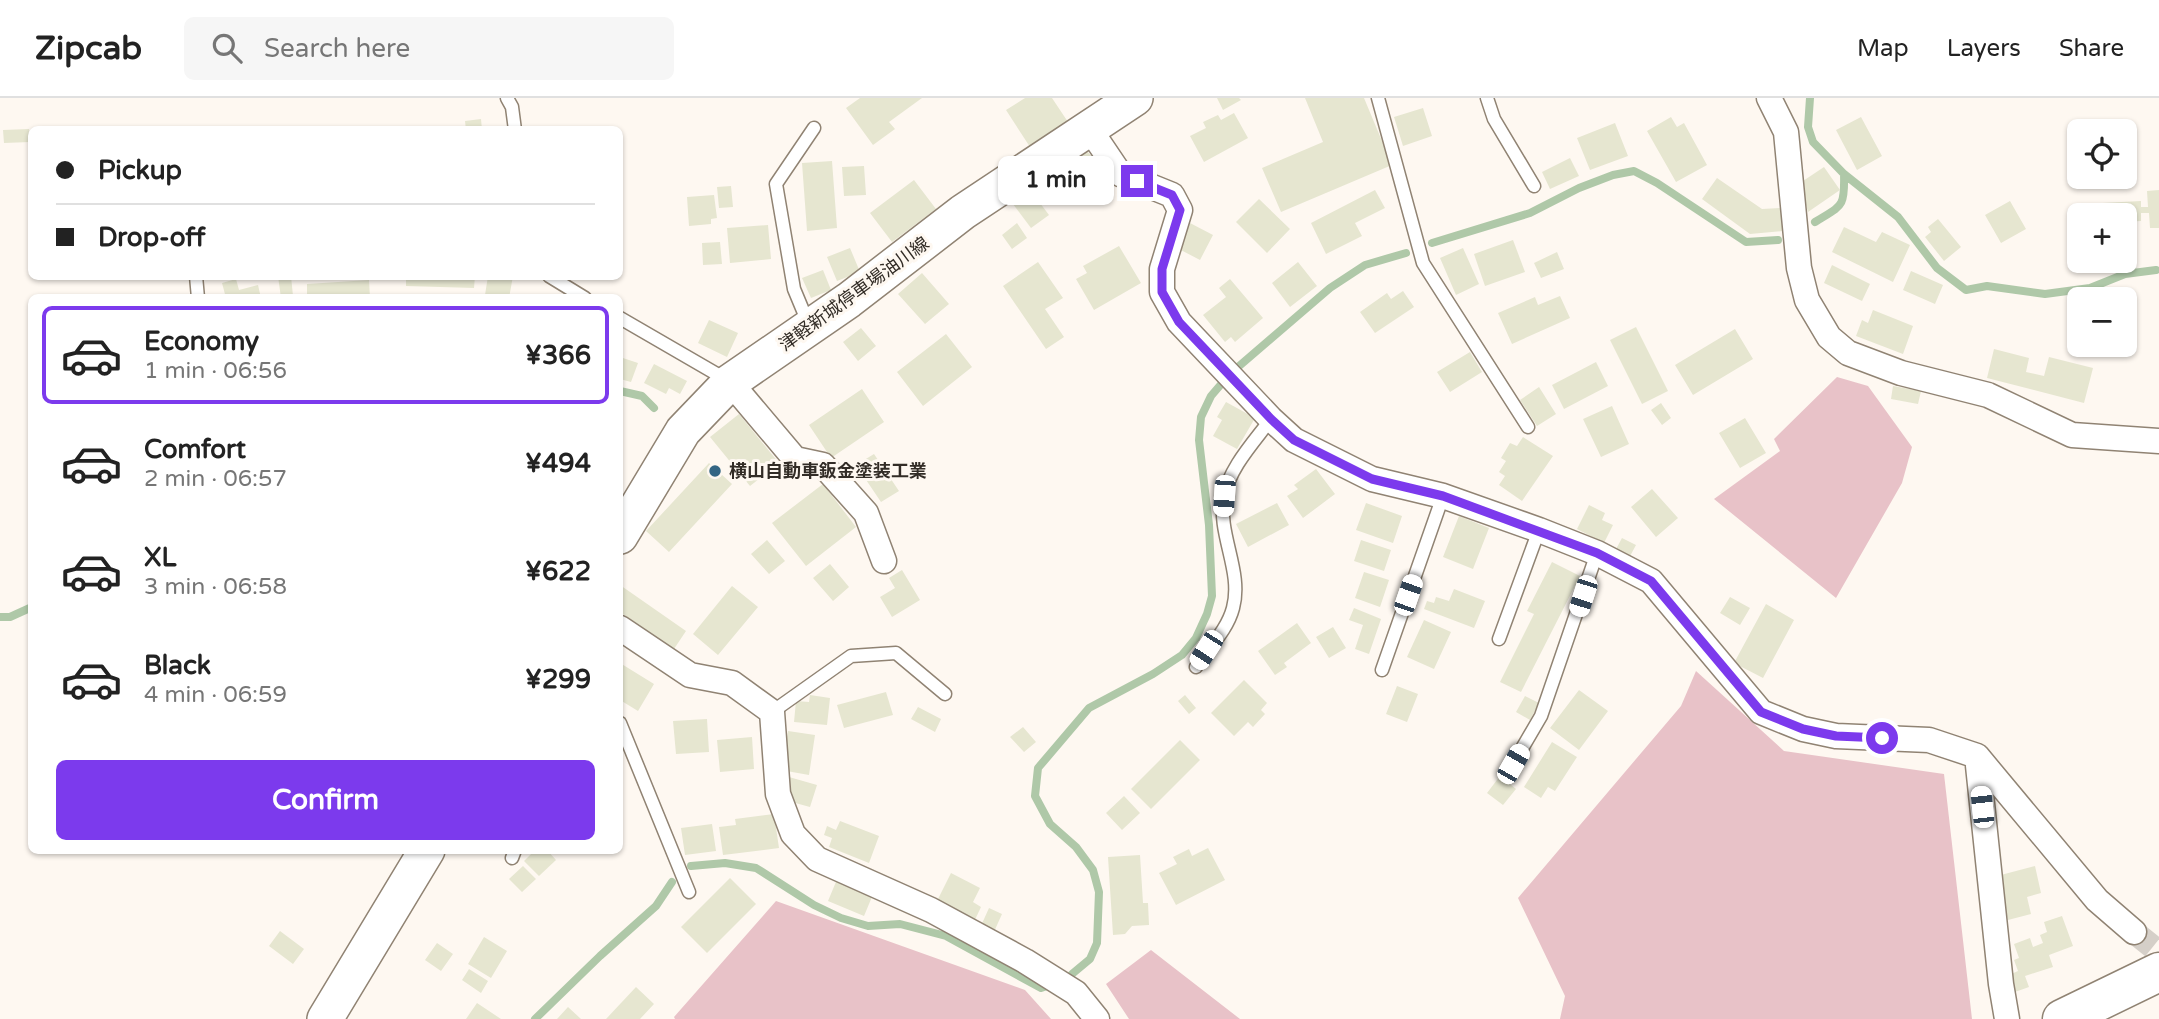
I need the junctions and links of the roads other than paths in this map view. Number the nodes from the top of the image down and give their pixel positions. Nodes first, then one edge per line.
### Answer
1 (507, 98) edge
2 (1135, 98) edge
3 (1378, 98) edge
4 (1487, 98) edge
5 (1769, 98) edge
6 (514, 126) edge
7 (814, 128) dead end
8 (1089, 128) junction
9 (1534, 186) dead end
10 (556, 280) edge
11 (578, 294) edge
12 (623, 320) edge
13 (810, 328) junction
14 (730, 382) junction
15 (1271, 419) junction
16 (1528, 427) dead end
17 (2159, 441) edge
18 (1443, 496) junction
19 (1539, 530) junction
20 (623, 531) edge
21 (1597, 553) junction
22 (884, 561) dead end
23 (623, 630) edge
24 (1499, 639) dead end
25 (1196, 667) dead end
26 (1382, 670) dead end
27 (945, 694) dead end
28 (772, 712) junction
29 (623, 730) edge
30 (1977, 756) junction
31 (1513, 764) dead end
32 (425, 854) edge
33 (689, 892) dead end
34 (2134, 932) tunnel mouth
35 (2159, 972) edge
36 (2159, 978) edge
37 (325, 1019) edge
38 (1097, 1019) edge
39 (2007, 1019) edge
40 (2062, 1019) edge
41 (2089, 1019) edge

1 - 6 lane
2 - 8 main road, 津軽新城停車場油川線
3 - 16 lane
4 - 9 lane
5 - 17 street
7 - 13 lane
8 - 13 main road, 津軽新城停車場油川線
8 - 15 street
10 - 11 lane
12 - 14 lane
13 - 14 main road, 津軽新城停車場油川線
14 - 20 main road, 津軽新城停車場油川線
14 - 22 street
15 - 18 street
15 - 25 lane
18 - 19 street
18 - 26 lane
19 - 21 street
19 - 24 lane
21 - 30 street
21 - 31 lane
23 - 28 street
27 - 28 lane
28 - 38 street
29 - 33 lane
30 - 34 street
30 - 39 street
32 - 37 main road
35 - 40 highway
36 - 41 highway

